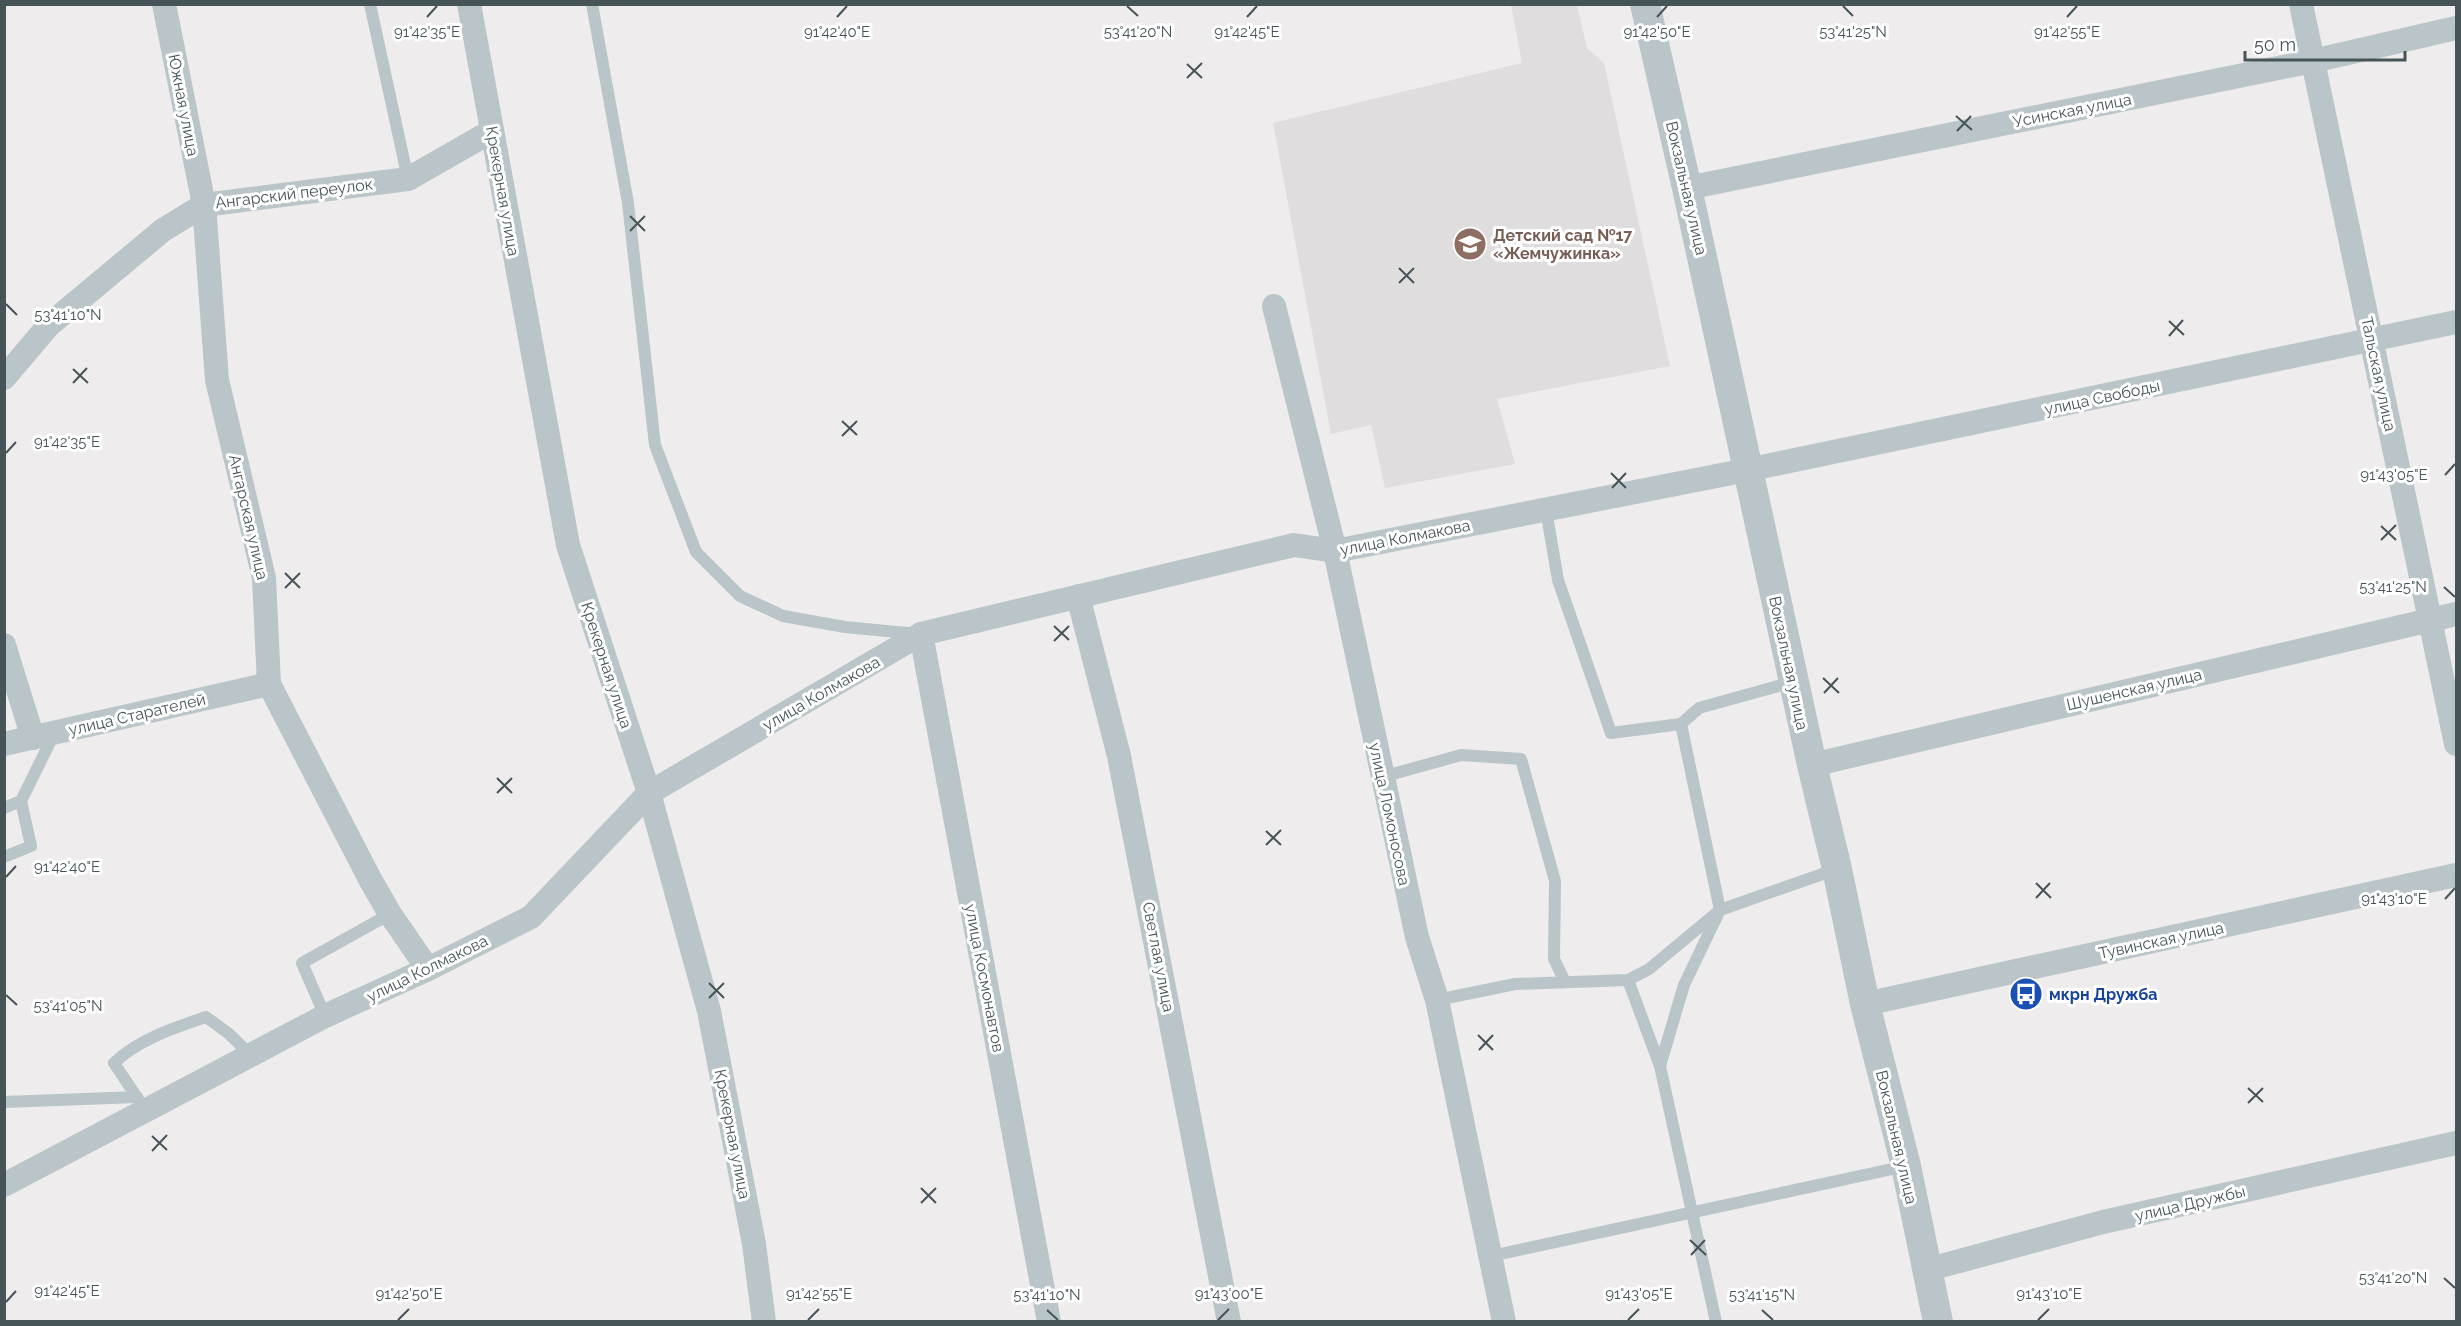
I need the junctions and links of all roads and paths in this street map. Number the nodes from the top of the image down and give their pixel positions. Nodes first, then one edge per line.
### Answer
1 (164, 4) edge
2 (370, 4) edge
3 (469, 4) edge
4 (592, 4) edge
5 (1645, 4) edge
6 (2301, 4) edge
7 (2457, 28) edge
8 (2313, 61) junction
9 (492, 131) junction
10 (408, 179) junction
11 (1687, 188) junction
12 (204, 205) junction
13 (1274, 306) dead end
14 (2457, 322) edge
15 (2372, 341) junction
16 (4, 378) edge
17 (1747, 470) junction
18 (1546, 510) junction
19 (1335, 551) junction
20 (1078, 596) junction
21 (2457, 614) edge
22 (2430, 620) junction
23 (921, 634) junction
24 (4, 645) edge
25 (1793, 682) junction
26 (269, 684) junction
27 (1681, 724) junction
28 (43, 736) junction
29 (4, 744) edge
30 (2457, 744) edge
31 (1812, 765) junction
32 (1382, 777) junction
33 (649, 793) junction
34 (21, 801) junction
35 (4, 808) edge
36 (4, 857) edge
37 (1837, 869) junction
38 (2457, 875) edge
39 (1720, 910) junction
40 (390, 914) junction
41 (428, 969) junction
42 (1628, 980) junction
43 (1565, 982) junction
44 (1437, 1000) junction
45 (1866, 1004) junction
46 (325, 1016) junction
47 (251, 1055) junction
48 (1660, 1066) junction
49 (4, 1102) edge
50 (141, 1104) junction
51 (2457, 1143) edge
52 (1905, 1166) junction
53 (4, 1185) edge
54 (1692, 1213) junction
55 (1491, 1256) junction
56 (1926, 1270) junction
57 (764, 1322) edge
58 (1050, 1322) edge
59 (1229, 1322) edge
60 (1504, 1322) edge
61 (1716, 1322) edge
62 (1938, 1322) edge

1 - 12 street, Южная улица
2 - 10 lane
3 - 9 street, Крекерная улица
4 - 23 lane
5 - 11 street, Вокзальная улица
6 - 8 street, Тальская улица
7 - 8 street, Усинская улица
8 - 11 street, Усинская улица
8 - 15 street, Тальская улица
9 - 10 street, Ангарский переулок
9 - 33 street, Крекерная улица
10 - 12 street, Ангарский переулок
11 - 17 street, Вокзальная улица
12 - 16 street, Ангарский переулок
12 - 26 street, Ангарская улица
13 - 19 street, улица Ломоносова
14 - 15 street, улица Свободы
15 - 17 street, улица Свободы
15 - 22 street, Тальская улица
17 - 18 street, улица Колмакова
17 - 25 street, Вокзальная улица
18 - 19 street, улица Колмакова
18 - 27 lane
19 - 20 street, улица Колмакова
19 - 32 street, улица Ломоносова
20 - 23 street, улица Колмакова
20 - 59 street, Светлая улица
21 - 22 street, Шушенская улица
22 - 30 street, Тальская улица
22 - 31 street, Шушенская улица
23 - 33 street, улица Колмакова
23 - 58 street, улица Космонавтов
24 - 28 street
25 - 27 lane
25 - 31 street, Вокзальная улица
26 - 28 street, улица Старателей
26 - 40 street, Ангарская улица
27 - 39 lane
28 - 29 street, улица Старателей
28 - 34 lane
31 - 37 street, Вокзальная улица
32 - 43 lane
32 - 44 street, улица Ломоносова
33 - 41 street, улица Колмакова
33 - 57 street, Крекерная улица
34 - 35 lane
34 - 36 lane
37 - 39 lane
37 - 45 street, Вокзальная улица
38 - 45 street, Тувинская улица
39 - 42 lane
39 - 48 lane
40 - 41 street, Ангарская улица
40 - 46 lane
41 - 46 street, улица Колмакова
42 - 43 lane
42 - 48 lane
43 - 44 lane
44 - 55 street, улица Ломоносова
45 - 52 street, Вокзальная улица
46 - 47 street, улица Колмакова
47 - 50 street, улица Колмакова
47 - 50 lane
48 - 54 lane
49 - 50 lane
50 - 53 street, улица Колмакова
51 - 56 street, улица Дружбы
52 - 54 lane
52 - 56 street, Вокзальная улица
54 - 55 lane
54 - 61 lane
55 - 60 street, улица Ломоносова
56 - 62 street, Вокзальная улица

